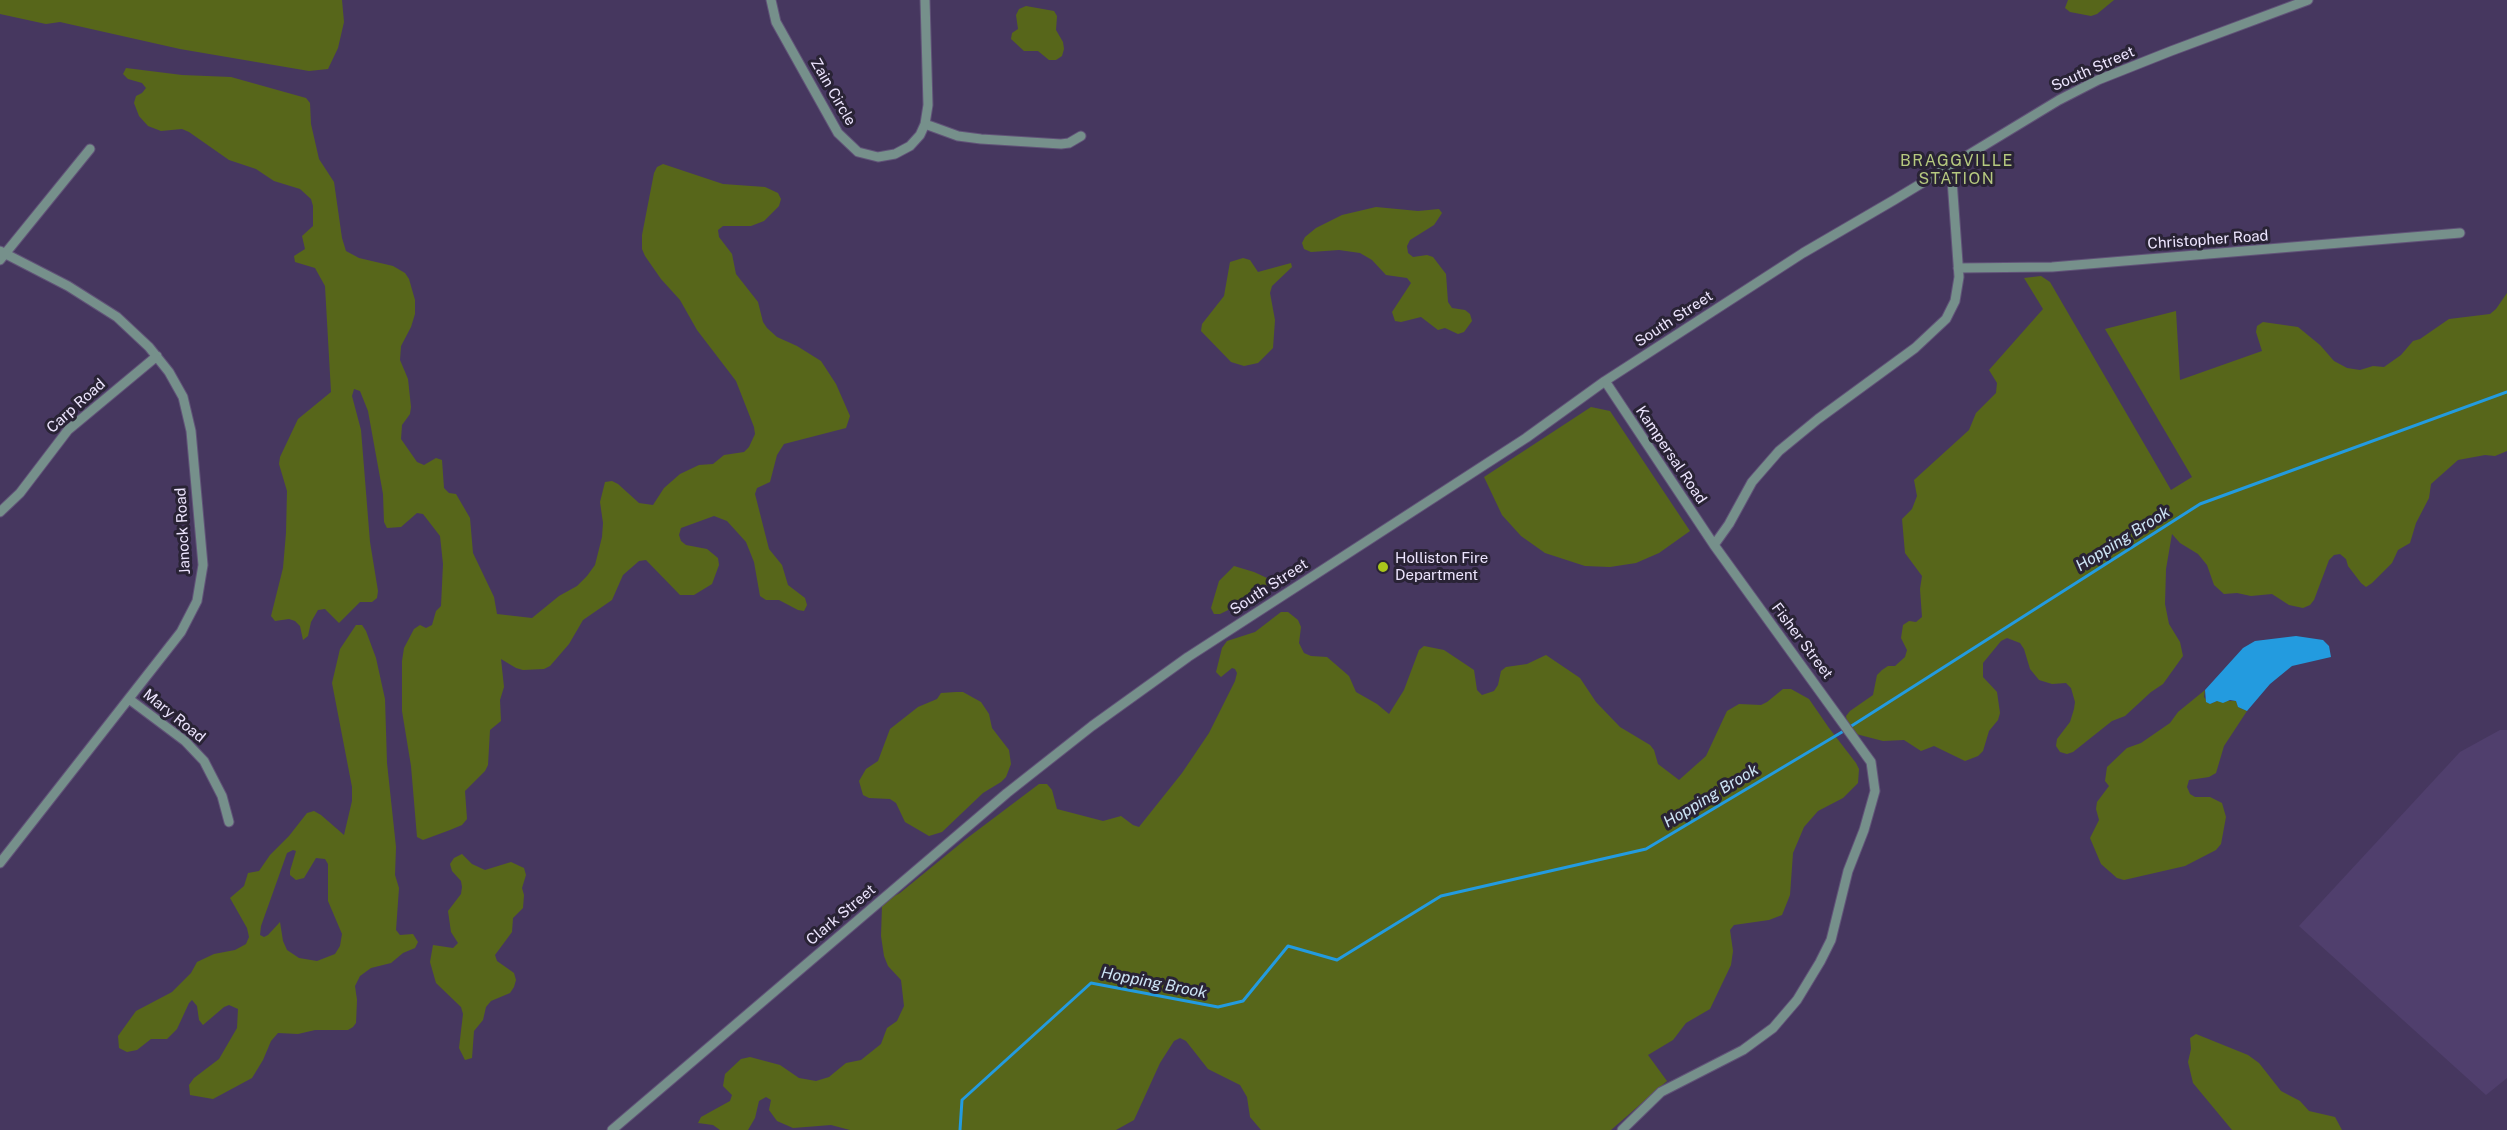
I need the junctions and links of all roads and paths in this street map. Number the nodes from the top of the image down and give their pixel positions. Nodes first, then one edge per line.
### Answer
1 (771, 0) edge
2 (925, 0) edge
3 (2308, 0) edge
4 (925, 124) junction
5 (1081, 136) dead end
6 (90, 149) dead end
7 (1948, 168) junction
8 (2460, 234) dead end
9 (3, 255) edge
10 (1959, 268) junction
11 (157, 356) junction
12 (1605, 381) junction
13 (0, 512) edge
14 (1714, 545) junction
15 (129, 699) junction
16 (1092, 726) joint
17 (229, 822) dead end
18 (0, 863) edge
19 (612, 1130) edge
20 (1622, 1130) edge

1 - 4 street, Zain Circle
2 - 4 street
3 - 7 street, South Street
4 - 5 street
6 - 9 street
7 - 10 street
7 - 12 street, South Street
8 - 10 street, Christopher Road
9 - 11 street, Janock Road
10 - 14 street
11 - 13 street, Carp Road
11 - 15 street, Janock Road
12 - 14 street, Kampersal Road
12 - 16 street, South Street
14 - 20 street, Fisher Street
15 - 17 street, Mary Road
15 - 18 street, Janock Road
16 - 19 street, Clark Street

